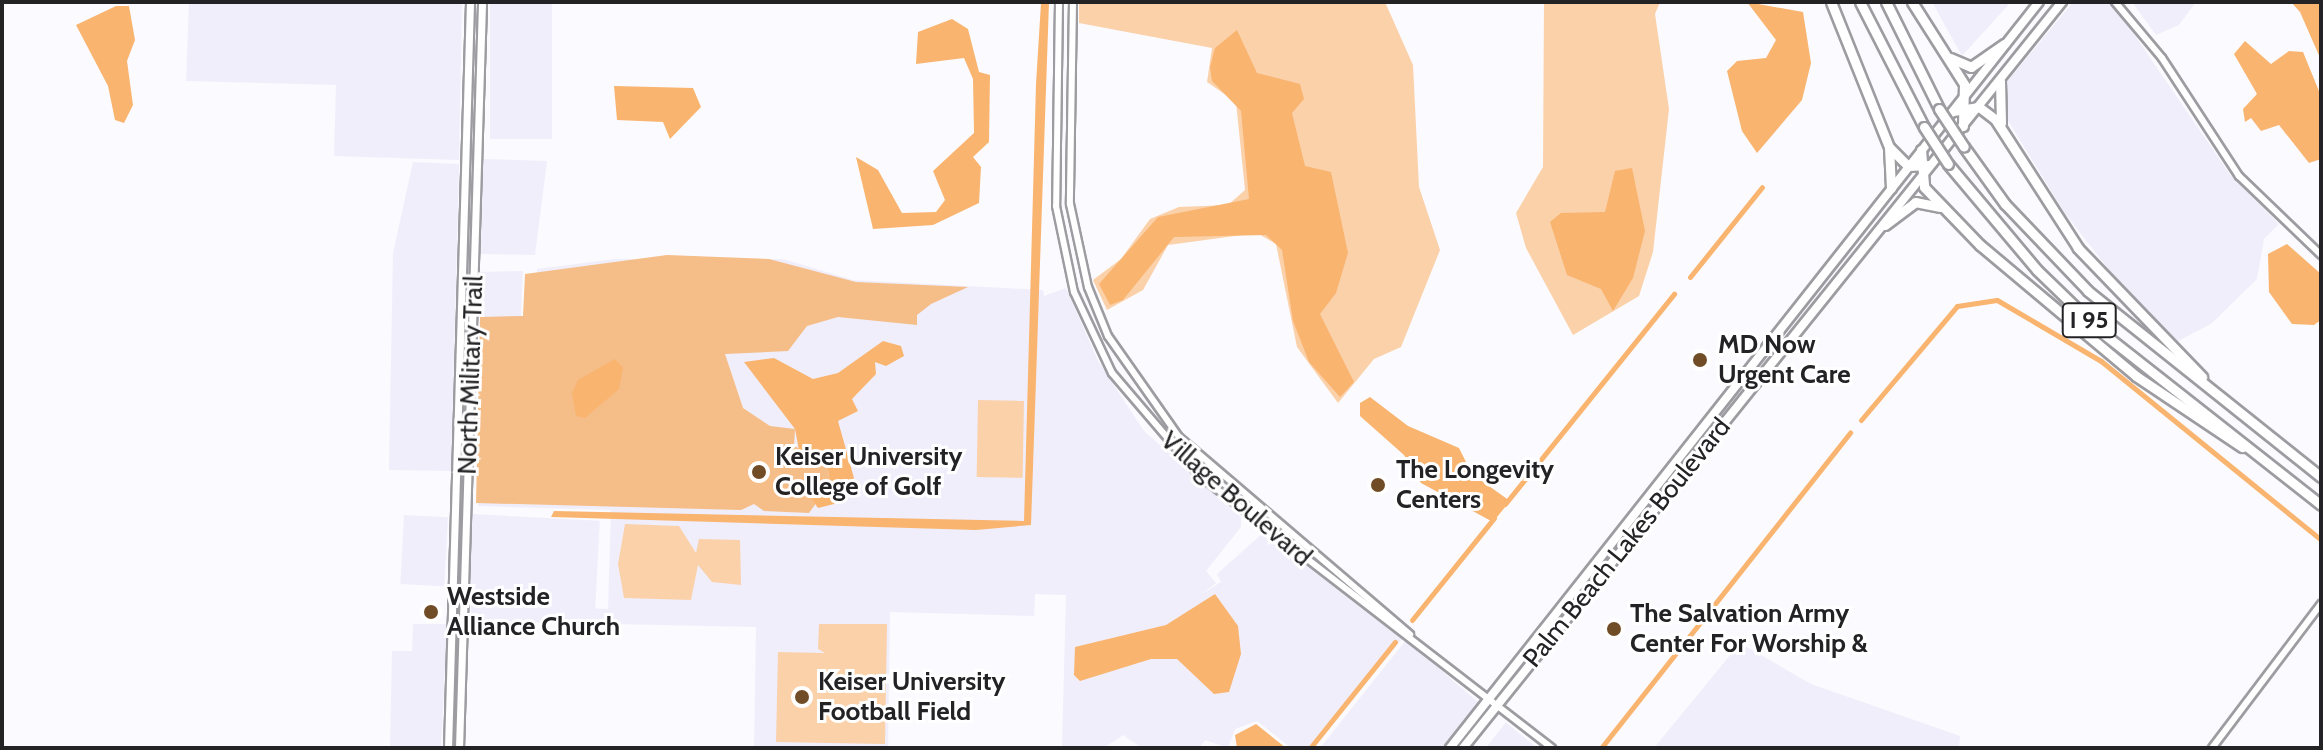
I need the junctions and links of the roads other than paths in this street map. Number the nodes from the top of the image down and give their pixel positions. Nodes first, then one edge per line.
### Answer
1 (470, 2) edge
2 (482, 2) edge
3 (1059, 2) edge
4 (1073, 2) edge
5 (1831, 2) edge
6 (1860, 2) edge
7 (1886, 2) edge
8 (1912, 2) edge
9 (2039, 2) edge
10 (2062, 2) edge
11 (2119, 3) edge
12 (2004, 44) junction
13 (1942, 50) junction
14 (2000, 81) junction
15 (1967, 93) junction
16 (1968, 106) junction
17 (1979, 107) junction
18 (1953, 111) junction
19 (1963, 126) junction
20 (2003, 130) junction
21 (466, 138) junction
22 (1889, 147) junction
23 (1921, 150) joint
24 (477, 152) junction
25 (466, 153) junction
26 (477, 165) junction
27 (1919, 169) junction
28 (1891, 188) junction
29 (1942, 207) junction
30 (1885, 225) junction
31 (1855, 235) junction
32 (463, 249) junction
33 (2321, 255) edge
34 (463, 265) junction
35 (474, 269) junction
36 (474, 279) junction
37 (1815, 286) junction
38 (1829, 291) junction
39 (1811, 313) junction
40 (2217, 395) junction
41 (2252, 452) junction
42 (2321, 477) edge
43 (2321, 505) edge
44 (452, 589) junction
45 (464, 602) junction
46 (2321, 604) edge
47 (1412, 636) junction
48 (449, 693) junction
49 (1489, 698) junction
50 (1498, 705) junction
51 (461, 706) junction
52 (448, 748) edge
53 (459, 748) edge
54 (1450, 748) edge
55 (1463, 748) edge
56 (1552, 748) edge
57 (2212, 748) edge

1 - 21 main road, North Military Trail
2 - 24 main road, North Military Trail
3 - 47 street, Village Boulevard
4 - 47 street, Village Boulevard
5 - 22 highway
6 - 41 highway, I 95, bridge
7 - 40 highway, I 95, bridge
8 - 13 highway
9 - 12 main road
10 - 14 main road, Palm Beach Lakes Boulevard
11 - 33 street
12 - 13 highway
12 - 15 main road
13 - 15 highway
14 - 17 main road, Palm Beach Lakes Boulevard
14 - 20 highway
15 - 16 highway
15 - 18 main road
16 - 17 highway
16 - 18 highway
16 - 19 highway
17 - 19 main road, Palm Beach Lakes Boulevard
17 - 20 highway
18 - 23 main road
19 - 27 main road, Palm Beach Lakes Boulevard
20 - 40 highway
21 - 24 main road
21 - 25 main road, North Military Trail
22 - 27 highway
22 - 28 highway
23 - 27 highway
24 - 26 main road, North Military Trail
25 - 26 main road
25 - 32 main road, North Military Trail
26 - 35 main road, North Military Trail
27 - 28 main road, Palm Beach Lakes Boulevard
27 - 29 highway
27 - 30 main road, Palm Beach Lakes Boulevard
28 - 31 main road, Palm Beach Lakes Boulevard
29 - 30 highway
29 - 41 highway
30 - 38 main road, Palm Beach Lakes Boulevard
31 - 37 main road, Palm Beach Lakes Boulevard
31 - 38 main road
32 - 34 main road, North Military Trail
32 - 35 main road
34 - 36 main road
34 - 44 main road, North Military Trail
35 - 36 main road, North Military Trail
36 - 45 main road, North Military Trail
37 - 39 main road
37 - 49 main road, Palm Beach Lakes Boulevard
38 - 39 main road, Palm Beach Lakes Boulevard
39 - 50 main road, Palm Beach Lakes Boulevard
40 - 42 highway, I 95
41 - 43 highway, I 95
44 - 45 main road
44 - 48 main road, North Military Trail
45 - 51 main road, North Military Trail
46 - 57 street
47 - 49 street, Village Boulevard
48 - 51 main road
48 - 52 main road, North Military Trail
49 - 50 street, Village Boulevard
49 - 54 main road, Palm Beach Lakes Boulevard
50 - 55 main road, Palm Beach Lakes Boulevard
50 - 56 street, Village Boulevard
51 - 53 main road, North Military Trail

